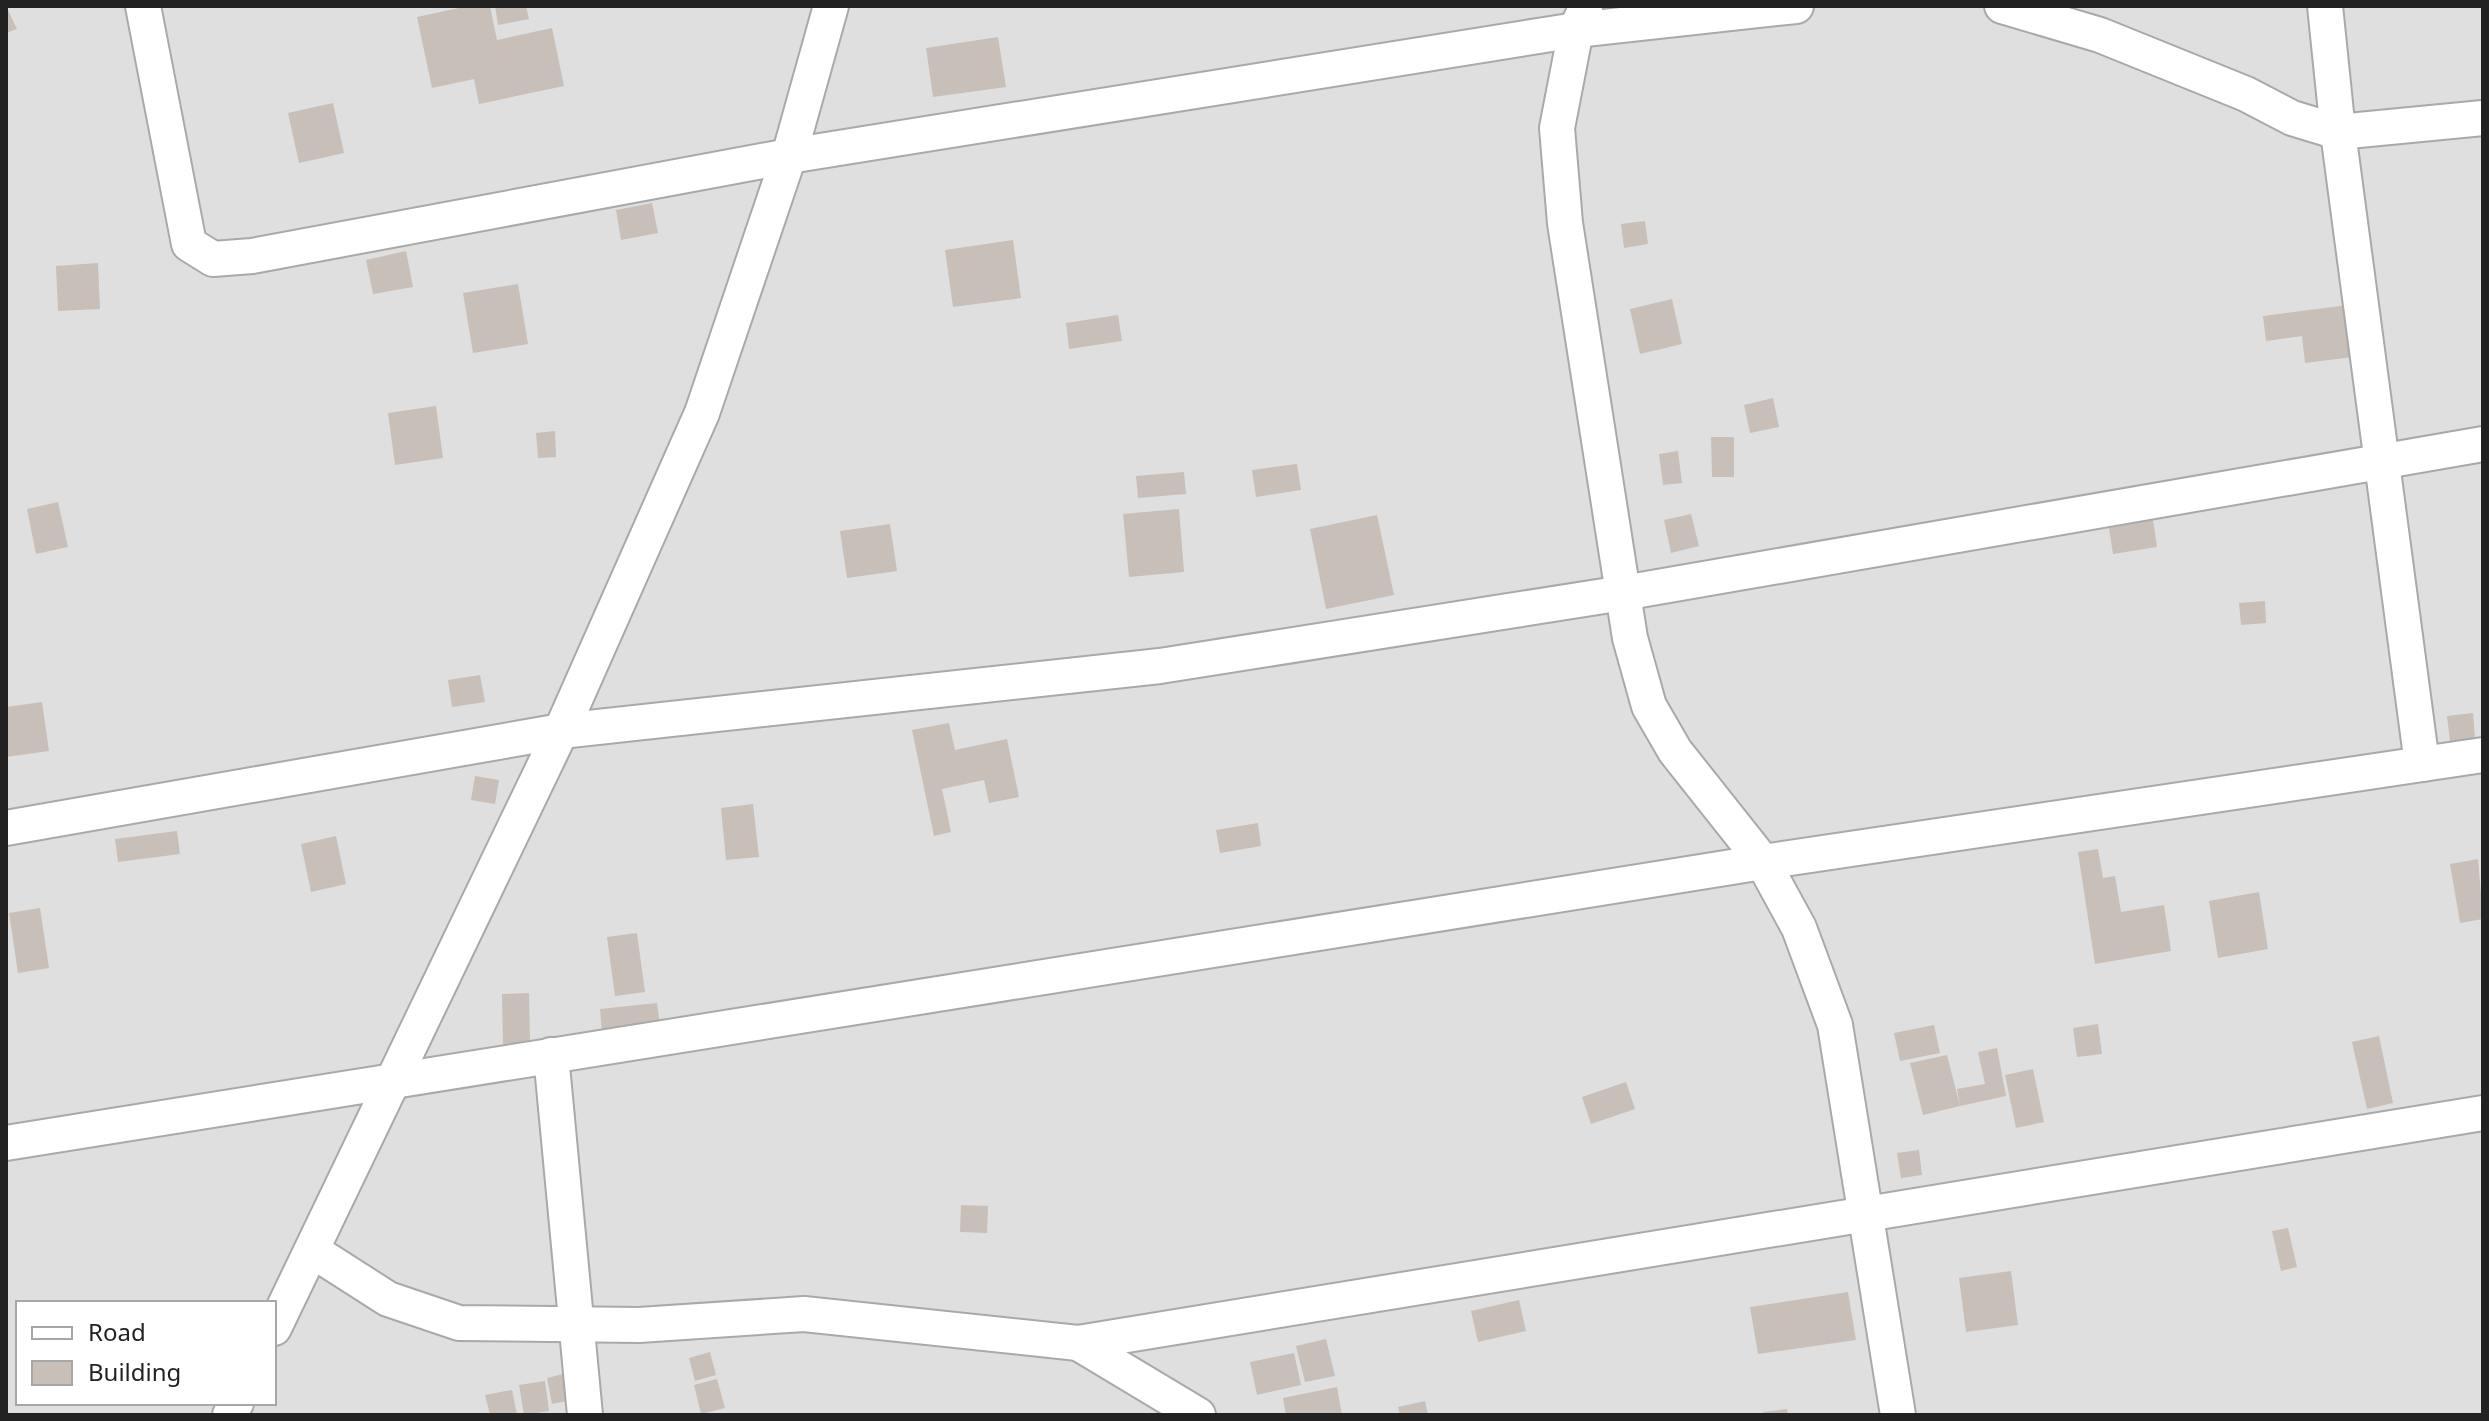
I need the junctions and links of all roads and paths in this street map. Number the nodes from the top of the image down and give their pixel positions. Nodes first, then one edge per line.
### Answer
1 (143, 6) edge
2 (831, 6) edge
3 (1796, 6) edge
4 (2002, 6) edge
5 (2325, 6) edge
6 (1581, 18) edge
7 (2483, 118) edge
8 (2338, 132) junction
9 (789, 156) junction
10 (2483, 444) edge
11 (2384, 461) junction
12 (1623, 593) junction
13 (561, 731) junction
14 (2483, 755) edge
15 (2422, 764) junction
16 (6, 828) edge
17 (1763, 862) junction
18 (551, 1055) junction
19 (392, 1080) junction
20 (2483, 1113) edge
21 (6, 1143) edge
22 (1863, 1216) junction
23 (313, 1251) junction
24 (276, 1324) edge
25 (574, 1324) junction
26 (1078, 1343) junction
27 (585, 1415) edge
28 (1198, 1415) edge
29 (1898, 1415) edge

1 - 9 street
2 - 9 street
3 - 6 street
4 - 8 street
5 - 8 street
6 - 9 street
6 - 12 street
7 - 8 street
8 - 11 street
9 - 13 street
10 - 11 street
11 - 12 street
11 - 15 street
12 - 13 street
12 - 17 street
13 - 16 street
13 - 19 street
14 - 15 street
15 - 17 street
17 - 18 street
17 - 22 street
18 - 19 street
18 - 25 street
19 - 21 street
19 - 23 street
20 - 22 street
22 - 26 street
22 - 29 street
23 - 24 street
23 - 25 street
25 - 26 street
25 - 27 street
26 - 28 street

